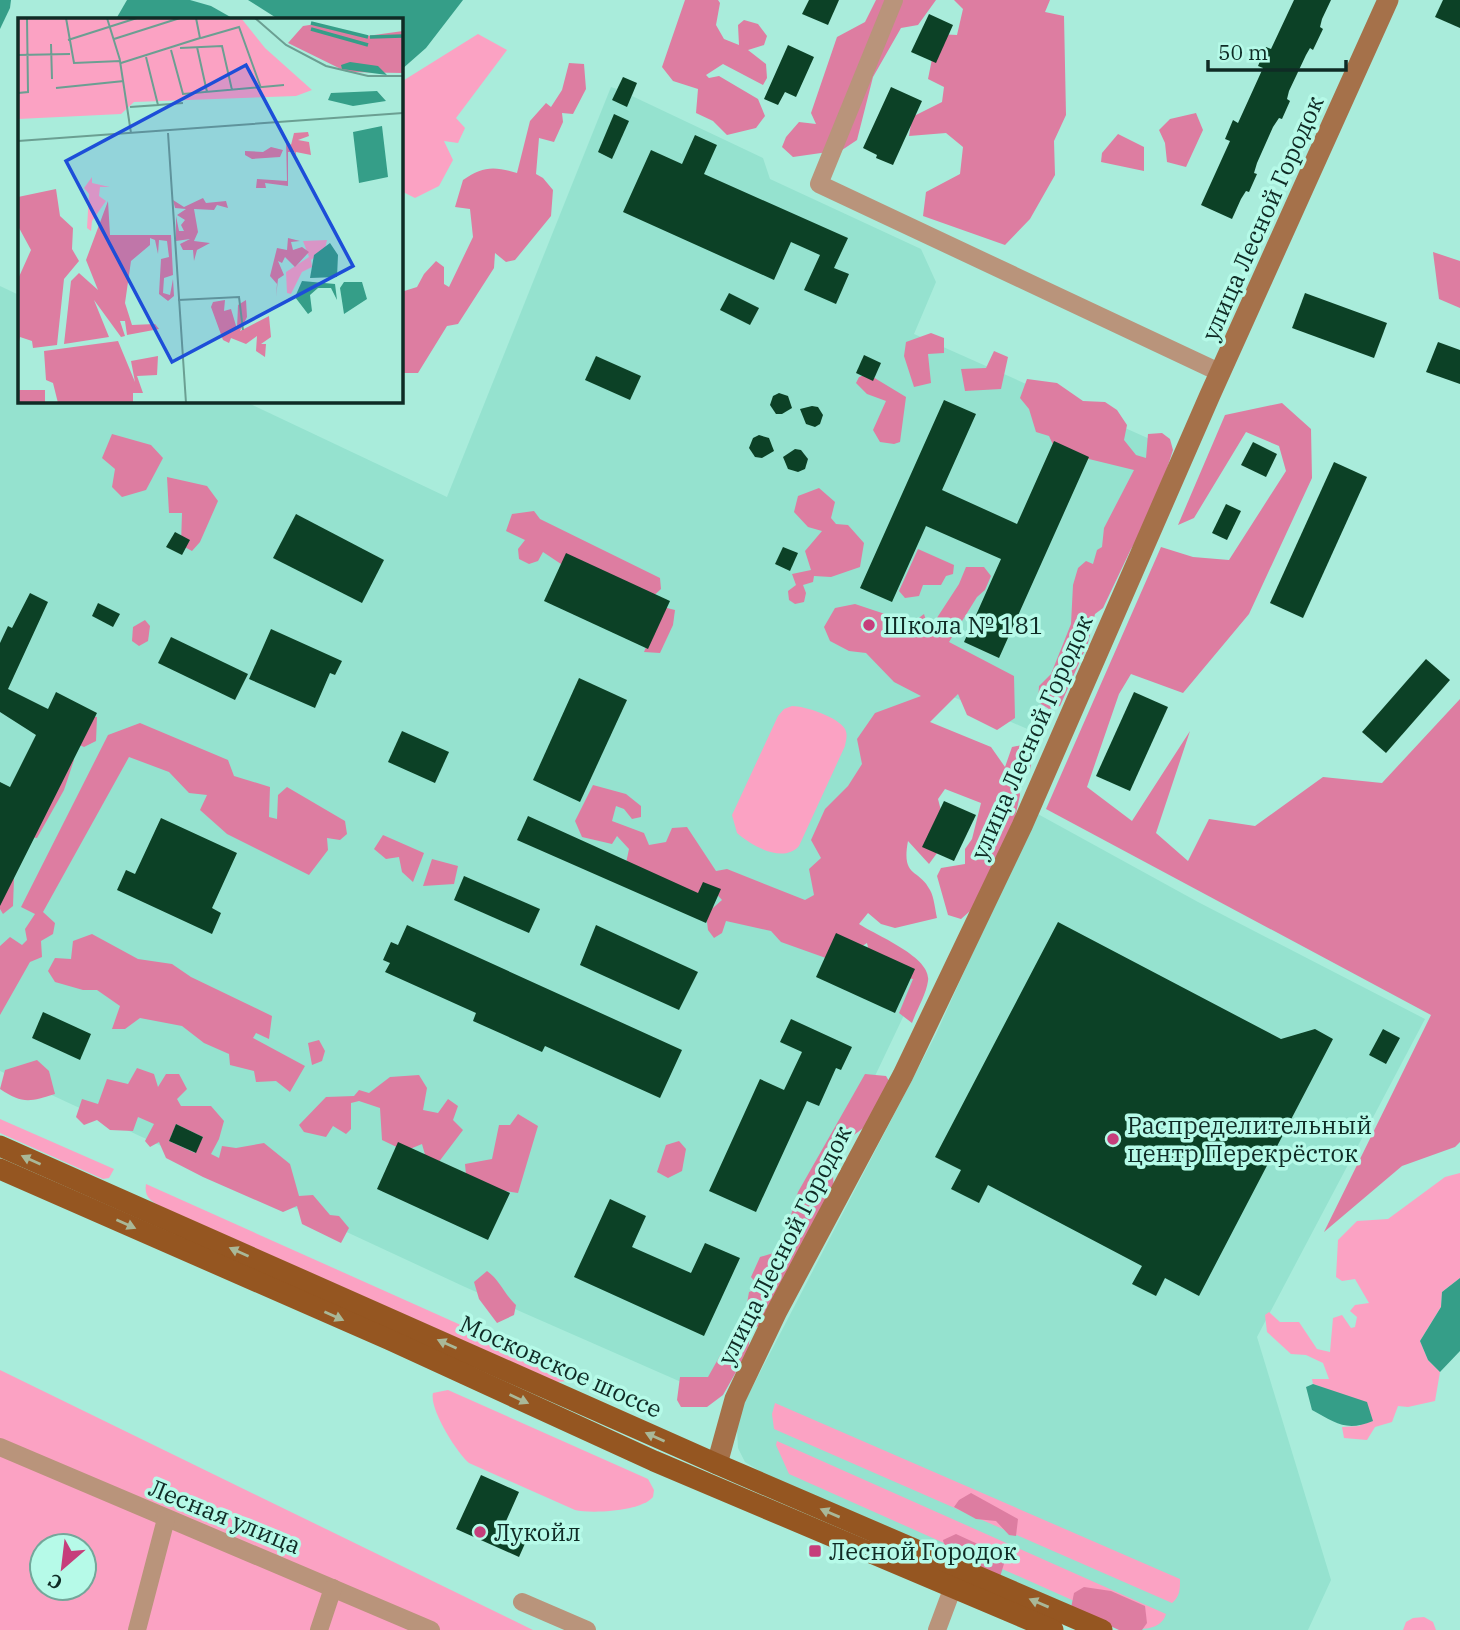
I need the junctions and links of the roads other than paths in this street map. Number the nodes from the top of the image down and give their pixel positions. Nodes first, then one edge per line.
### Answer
1 (894, 0) edge
2 (1388, 0) edge
3 (1220, 373) junction
4 (0, 1146) edge
5 (0, 1169) edge
6 (0, 1447) edge
7 (717, 1464) junction
8 (719, 1488) junction
9 (166, 1519) junction
10 (953, 1587) junction
11 (333, 1588) junction
12 (522, 1602) dead end
13 (137, 1630) edge
14 (319, 1630) edge
15 (432, 1630) edge
16 (587, 1630) edge
17 (937, 1630) edge
18 (1053, 1630) edge
19 (1102, 1630) edge

1 - 3 street
2 - 3 street, улица Лесной Городок
3 - 7 street, улица Лесной Городок
7 -> 4 main road, Московское шоссе
5 -> 8 main road, Московское шоссе
6 - 9 street, Лесная улица
7 - 8 main road, улица Лесной Городок
19 -> 7 main road, Московское шоссе
8 - 10 main road, Московское шоссе
9 - 11 street, Лесная улица
9 - 13 street
10 - 17 street
10 - 18 main road, Московское шоссе
11 - 14 street
11 - 15 street, Лесная улица
12 - 16 street

